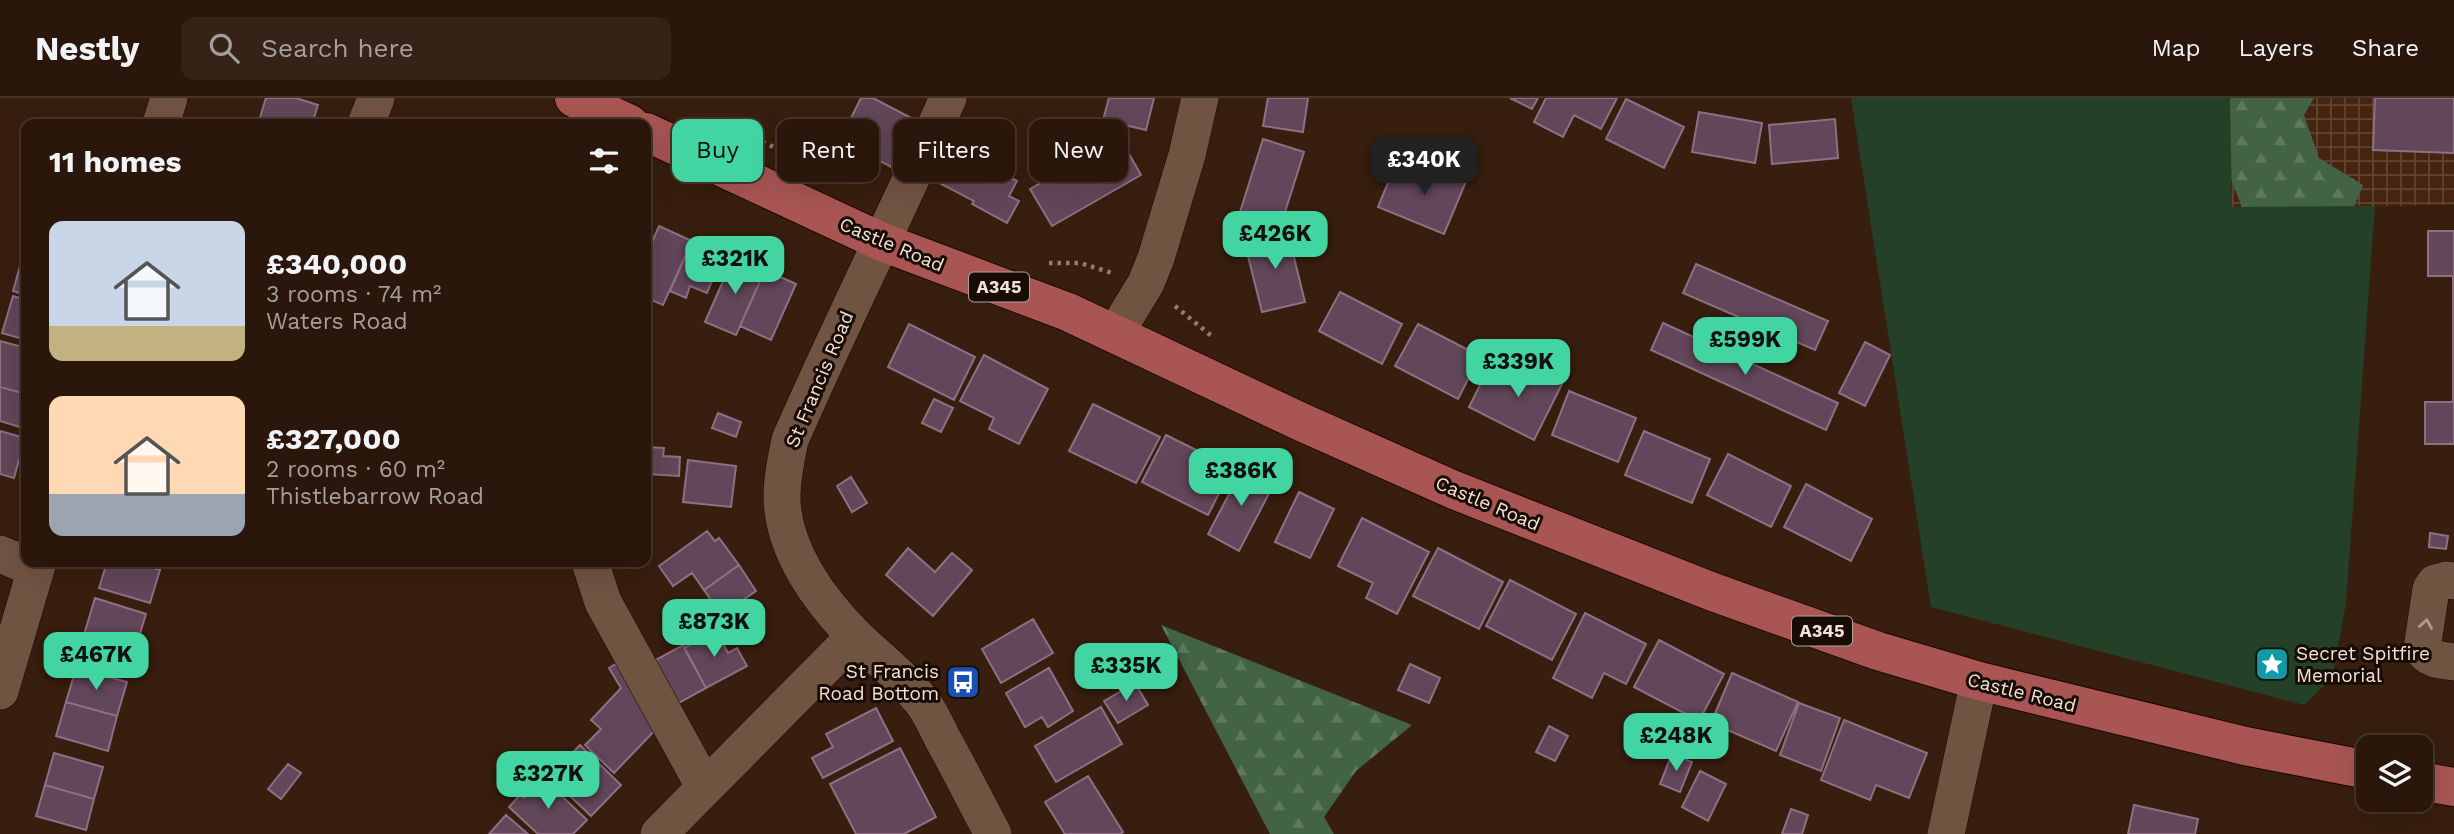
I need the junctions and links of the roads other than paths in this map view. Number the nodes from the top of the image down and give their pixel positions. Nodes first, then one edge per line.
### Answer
1 (169, 98) edge
2 (376, 98) edge
3 (574, 98) edge
4 (948, 98) edge
5 (1200, 98) edge
6 (163, 119) edge
7 (368, 119) edge
8 (619, 119) edge
9 (651, 134) edge
10 (882, 242) junction
11 (1115, 334) junction
12 (0, 554) edge
13 (21, 560) edge
14 (36, 567) edge
15 (592, 567) edge
16 (2454, 581) edge
17 (855, 636) junction
18 (2454, 662) edge
19 (1979, 681) junction
20 (0, 691) edge
21 (2356, 768) edge
22 (2433, 783) edge
23 (704, 786) junction
24 (2454, 787) edge
25 (659, 834) edge
26 (993, 834) edge
27 (1946, 834) edge

1 - 6 street
2 - 7 street
3 - 8 main road
4 - 10 street, St Francis Road
5 - 11 street
9 - 10 main road, Castle Road / A345
10 - 11 main road, Castle Road / A345
10 - 17 street, St Francis Road
11 - 19 main road, Castle Road / A345
12 - 13 street
14 - 20 street
15 - 23 street
18 -> 16 street
17 - 23 street
17 - 26 street, St Francis Road
19 - 21 main road, Castle Road / A345
19 - 27 street
22 - 24 main road
23 - 25 street

